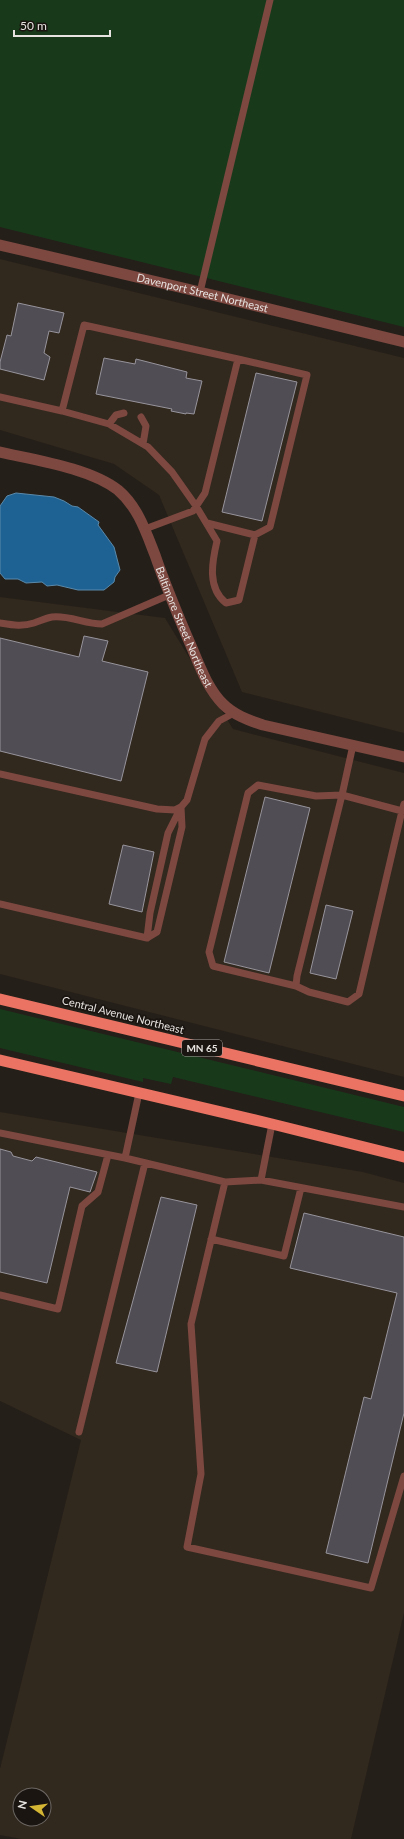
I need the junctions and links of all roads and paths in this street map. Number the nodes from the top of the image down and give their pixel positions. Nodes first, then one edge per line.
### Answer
1 (270, 0) edge
2 (0, 245) edge
3 (200, 292) junction
4 (404, 342) edge
5 (238, 359) junction
6 (0, 398) edge
7 (62, 411) junction
8 (124, 413) dead end
9 (141, 417) dead end
10 (109, 424) junction
11 (143, 444) junction
12 (0, 452) edge
13 (196, 506) junction
14 (207, 523) junction
15 (145, 529) junction
16 (255, 535) junction
17 (169, 595) junction
18 (0, 623) edge
19 (234, 713) junction
20 (353, 745) junction
21 (404, 757) edge
22 (0, 774) edge
23 (342, 795) junction
24 (181, 807) junction
25 (403, 807) edge
26 (0, 904) edge
27 (147, 938) junction
28 (296, 986) junction
29 (0, 999) edge
30 (0, 1060) edge
31 (139, 1093) junction
32 (404, 1096) edge
33 (272, 1124) junction
34 (0, 1133) edge
35 (108, 1155) junction
36 (404, 1157) edge
37 (126, 1158) junction
38 (145, 1163) junction
39 (261, 1180) junction
40 (225, 1182) junction
41 (302, 1188) junction
42 (404, 1207) edge
43 (211, 1239) junction
44 (0, 1295) edge
45 (79, 1432) dead end
46 (404, 1476) edge

1 - 3 lane
2 - 3 street, Davenport Street Northeast
3 - 4 street, Davenport Street Northeast
5 - 7 lane
5 - 13 lane
5 - 16 lane
6 - 7 lane
7 - 10 lane
8 - 10 lane
9 - 11 lane
10 - 11 lane
11 - 13 lane
12 - 15 street, Baltimore Street Northeast
13 - 14 lane
13 - 15 lane
14 - 16 lane
14 - 16 lane
15 - 17 street, Baltimore Street Northeast
17 - 18 lane
17 - 19 street, Baltimore Street Northeast
19 - 20 street, Baltimore Street Northeast
19 - 24 lane
20 - 21 street, Baltimore Street Northeast
20 - 23 lane
22 - 24 lane
23 - 25 lane
23 - 28 lane
23 - 28 lane
24 - 27 lane
24 - 27 lane
25 - 28 lane
26 - 27 lane
29 - 32 highway, Central Avenue Northeast / MN 65
30 - 31 highway
31 - 33 highway
31 - 37 lane
33 - 36 highway
33 - 39 lane
34 - 35 lane
35 - 37 lane
35 - 44 lane
37 - 38 lane
38 - 40 lane
38 - 45 lane
39 - 40 lane
39 - 41 lane
40 - 43 lane
41 - 42 lane
41 - 43 lane
43 - 46 lane

